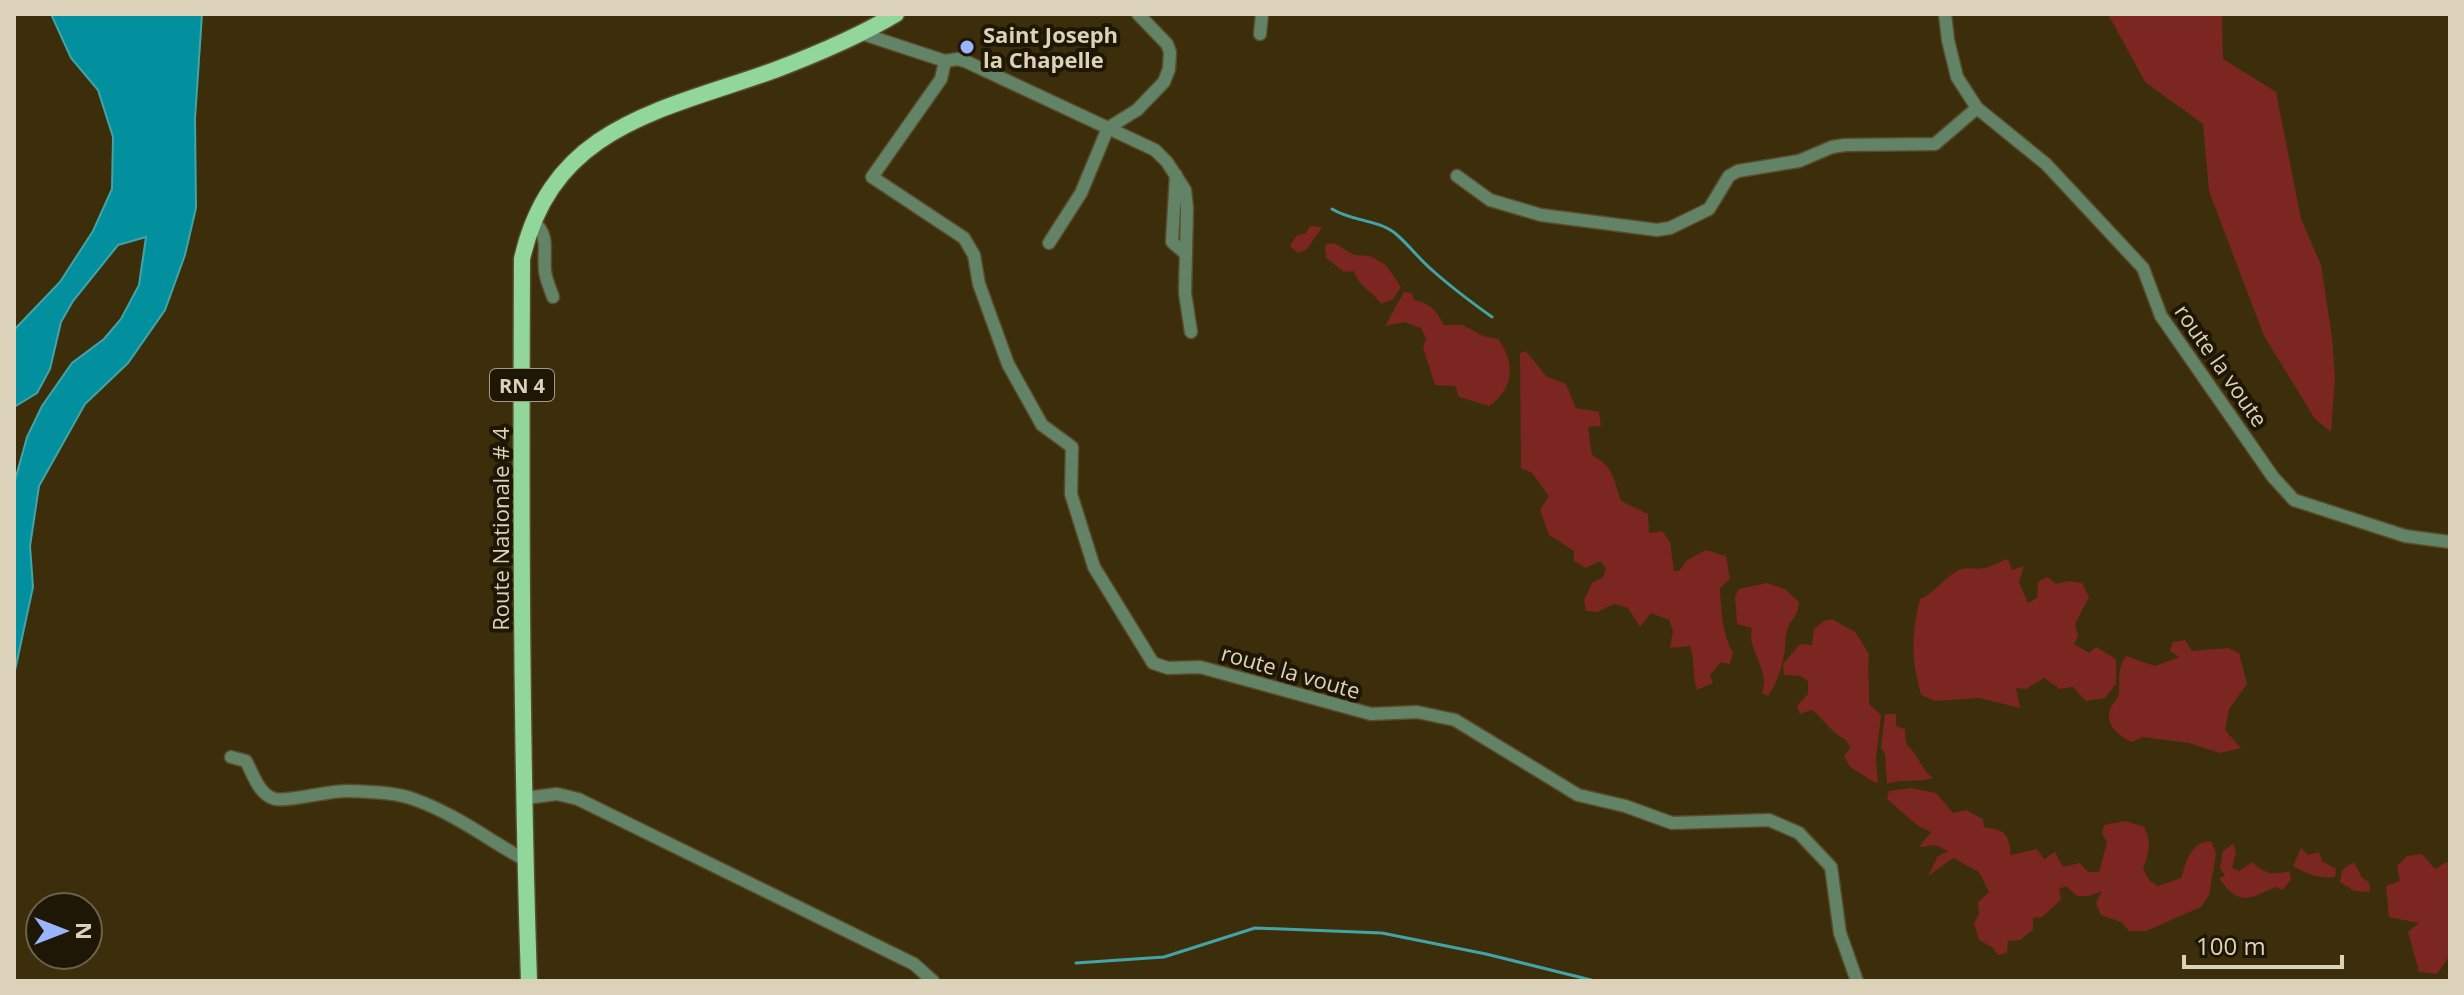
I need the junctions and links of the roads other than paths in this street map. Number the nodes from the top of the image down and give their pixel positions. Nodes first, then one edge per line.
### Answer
1 (896, 14) edge
2 (1138, 14) edge
3 (1262, 14) edge
4 (1945, 14) edge
5 (863, 34) junction
6 (1260, 34) dead end
7 (945, 61) junction
8 (1977, 108) junction
9 (1108, 128) junction
10 (1457, 176) dead end
11 (534, 222) junction
12 (1049, 243) dead end
13 (553, 297) dead end
14 (1191, 332) dead end
15 (2450, 542) edge
16 (231, 757) dead end
17 (525, 798) junction
18 (525, 860) junction
19 (529, 981) edge
20 (933, 981) edge
21 (1857, 981) edge

1 - 5 main road, Route Nationale # 4 / RN 4
2 - 9 street
3 - 6 street
4 - 8 street, route la voute
5 - 7 street
5 - 11 main road, Route Nationale # 4 / RN 4
7 - 9 street
7 - 21 street, route la voute
8 - 10 street
8 - 15 street, route la voute
9 - 12 street
9 - 14 street
11 - 13 street
11 - 17 main road, Route Nationale # 4 / RN 4
16 - 18 street
17 - 18 main road, Route Nationale # 4 / RN 4
17 - 20 street
18 - 19 main road, Route Nationale # 4 / RN 4

